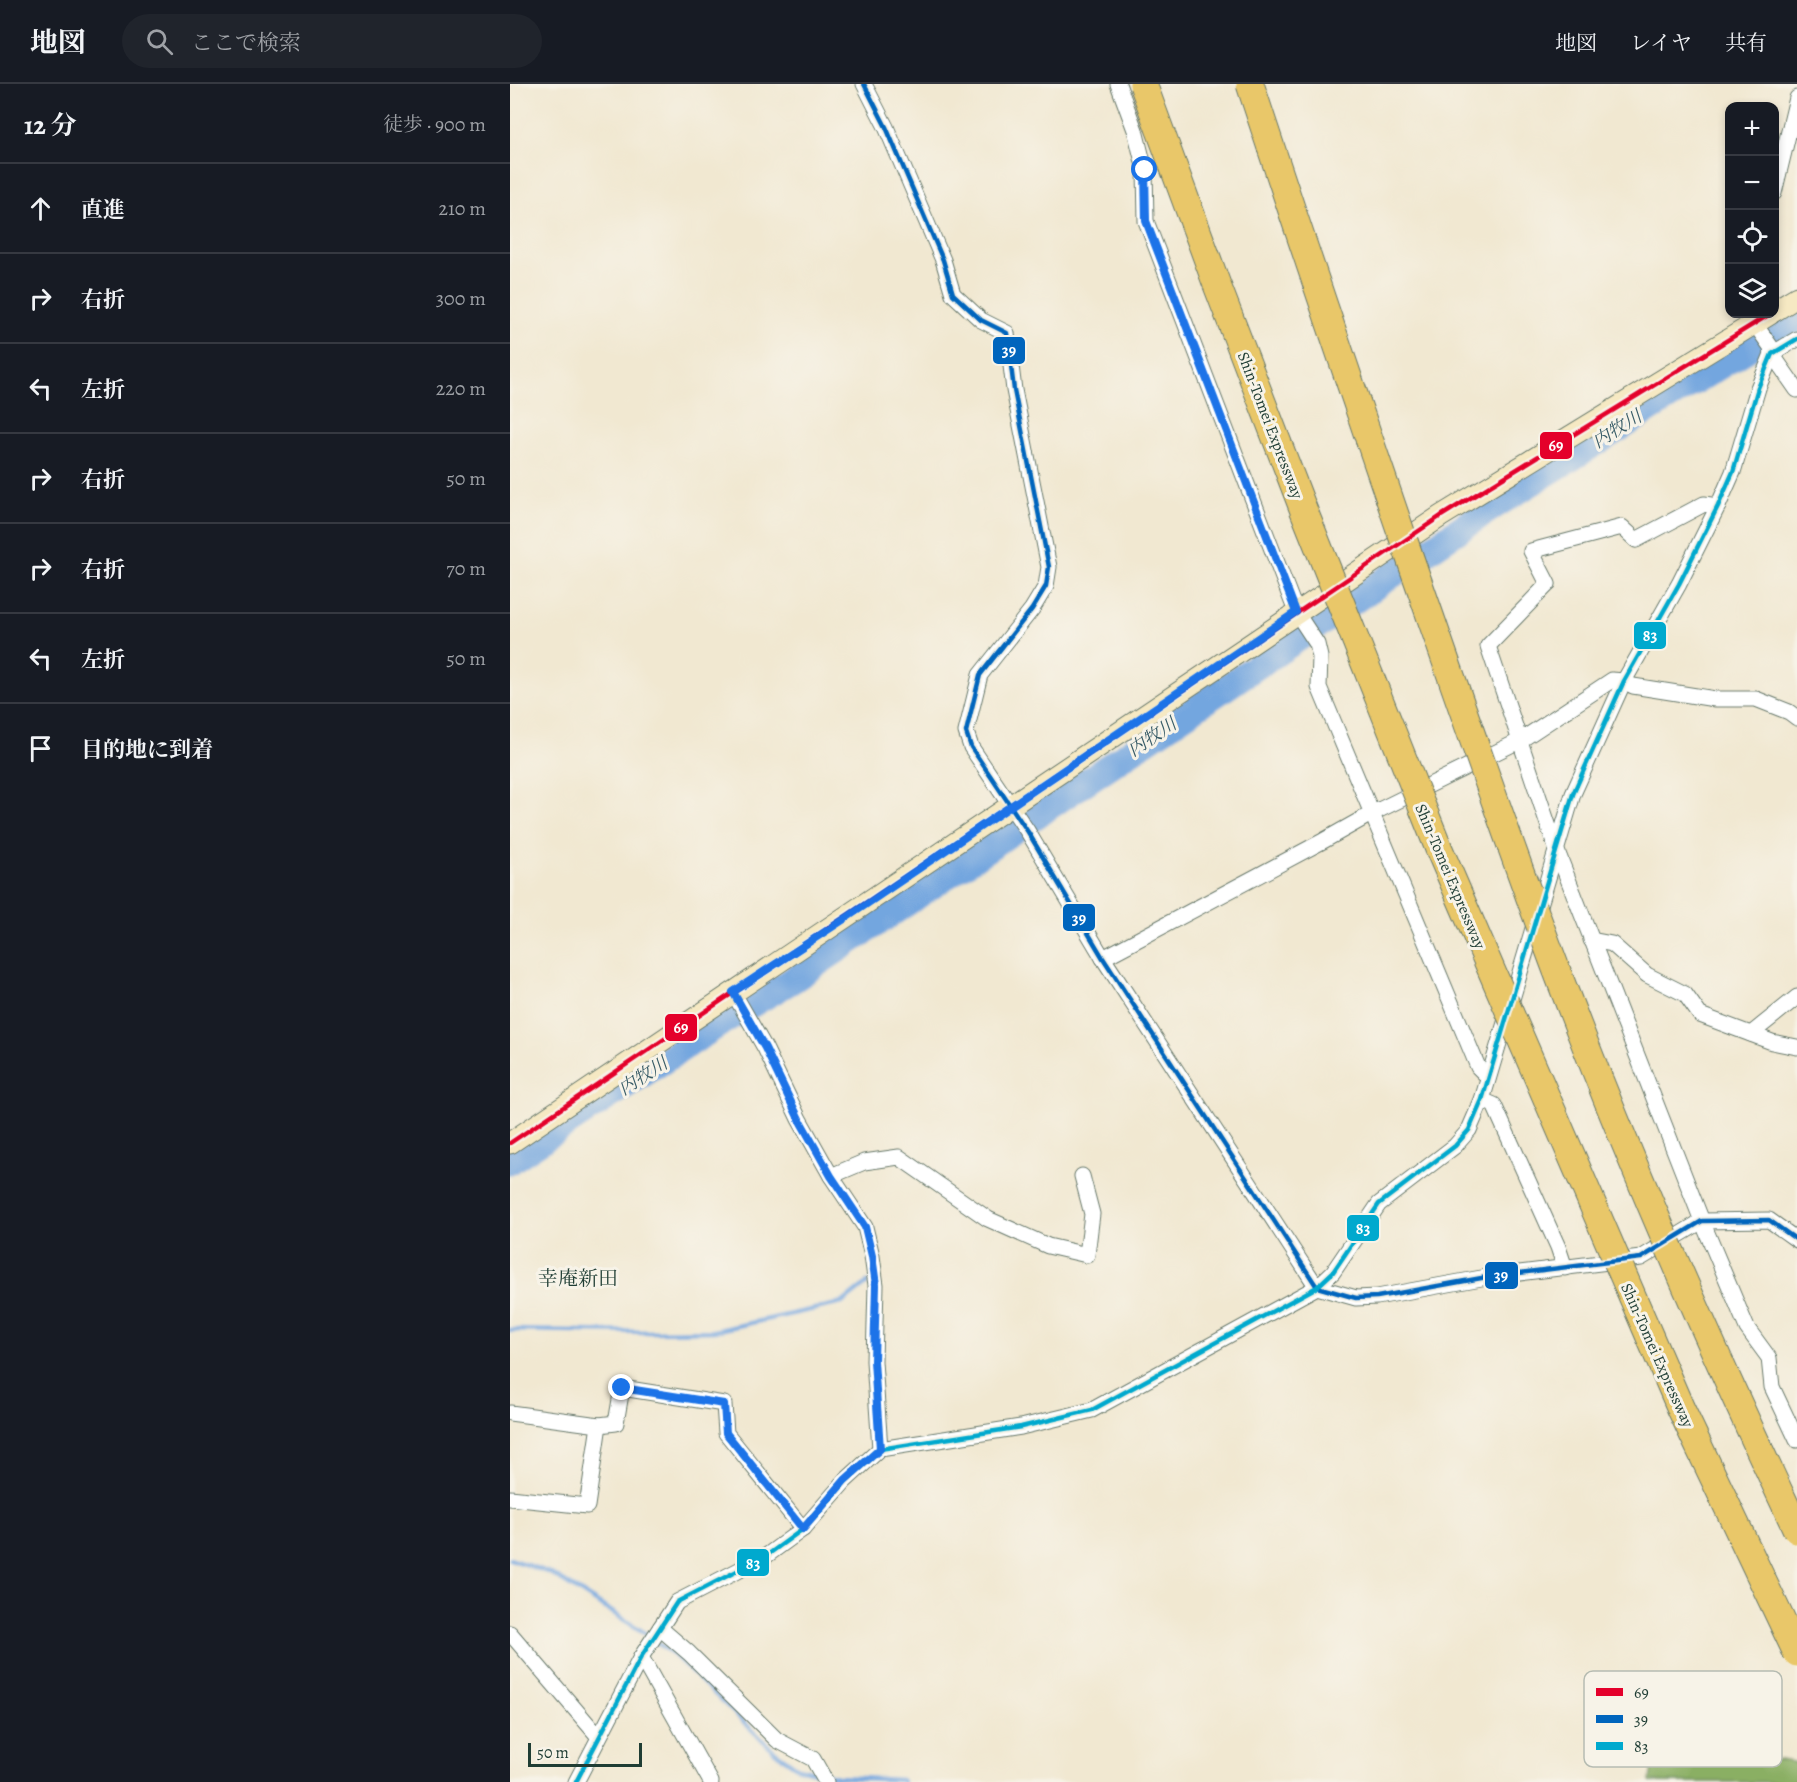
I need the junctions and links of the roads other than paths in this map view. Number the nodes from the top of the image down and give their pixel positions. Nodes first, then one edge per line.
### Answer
1 (864, 84) edge
2 (1118, 84) edge
3 (1143, 84) edge
4 (1250, 84) edge
5 (1797, 98) edge
6 (1779, 172) edge
7 (1797, 297) edge
8 (1779, 308) edge
9 (1763, 318) edge
10 (1765, 318) edge
11 (1797, 339) edge
12 (1772, 350) junction
13 (1797, 390) edge
14 (1718, 506) junction
15 (1298, 616) junction
16 (1624, 681) junction
17 (1797, 718) edge
18 (1521, 740) junction
19 (1013, 810) junction
20 (1371, 814) junction
21 (1557, 851) junction
22 (1591, 940) junction
23 (1103, 958) junction
24 (736, 997) junction
25 (1797, 997) edge
26 (1751, 1034) junction
27 (1797, 1047) edge
28 (1488, 1077) junction
29 (1482, 1100) junction
30 (510, 1143) edge
31 (831, 1176) junction
32 (1082, 1176) dead end
33 (1702, 1221) junction
34 (1797, 1240) edge
35 (1565, 1268) junction
36 (1317, 1287) junction
37 (510, 1413) edge
38 (599, 1425) junction
39 (1797, 1440) edge
40 (880, 1449) junction
41 (510, 1498) edge
42 (803, 1529) junction
43 (1797, 1530) edge
44 (660, 1628) junction
45 (510, 1633) edge
46 (1797, 1653) edge
47 (641, 1657) junction
48 (598, 1736) junction
49 (576, 1782) edge
50 (711, 1782) edge
51 (826, 1782) edge

1 - 19 street
2 - 15 street
3 - 46 highway, Shin-Tomei Expressway, bridge
4 - 43 highway, bridge
5 - 6 street
7 - 8 street
9 - 15 street
10 - 12 street
11 - 12 street
12 - 13 street
12 - 14 street
14 - 16 street
14 - 18 street
15 - 19 street
15 - 20 street
16 - 17 street
16 - 18 street
16 - 21 street
18 - 20 street
18 - 21 street
19 - 23 street
19 - 24 street
20 - 23 street
20 - 28 street
21 - 22 street
21 - 28 street
22 - 26 street
22 - 33 street
23 - 36 street
24 - 30 street
24 - 31 street
25 - 26 street
26 - 27 street
28 - 29 street
29 - 35 street
29 - 36 street
31 - 32 street
31 - 40 street
33 - 34 street
33 - 35 street
33 - 39 street
35 - 36 street
36 - 40 street
37 - 38 street
38 - 41 street
38 - 42 street
40 - 42 street
42 - 44 street
44 - 47 street
44 - 51 street
45 - 48 street
47 - 48 street
47 - 50 street
48 - 49 street

